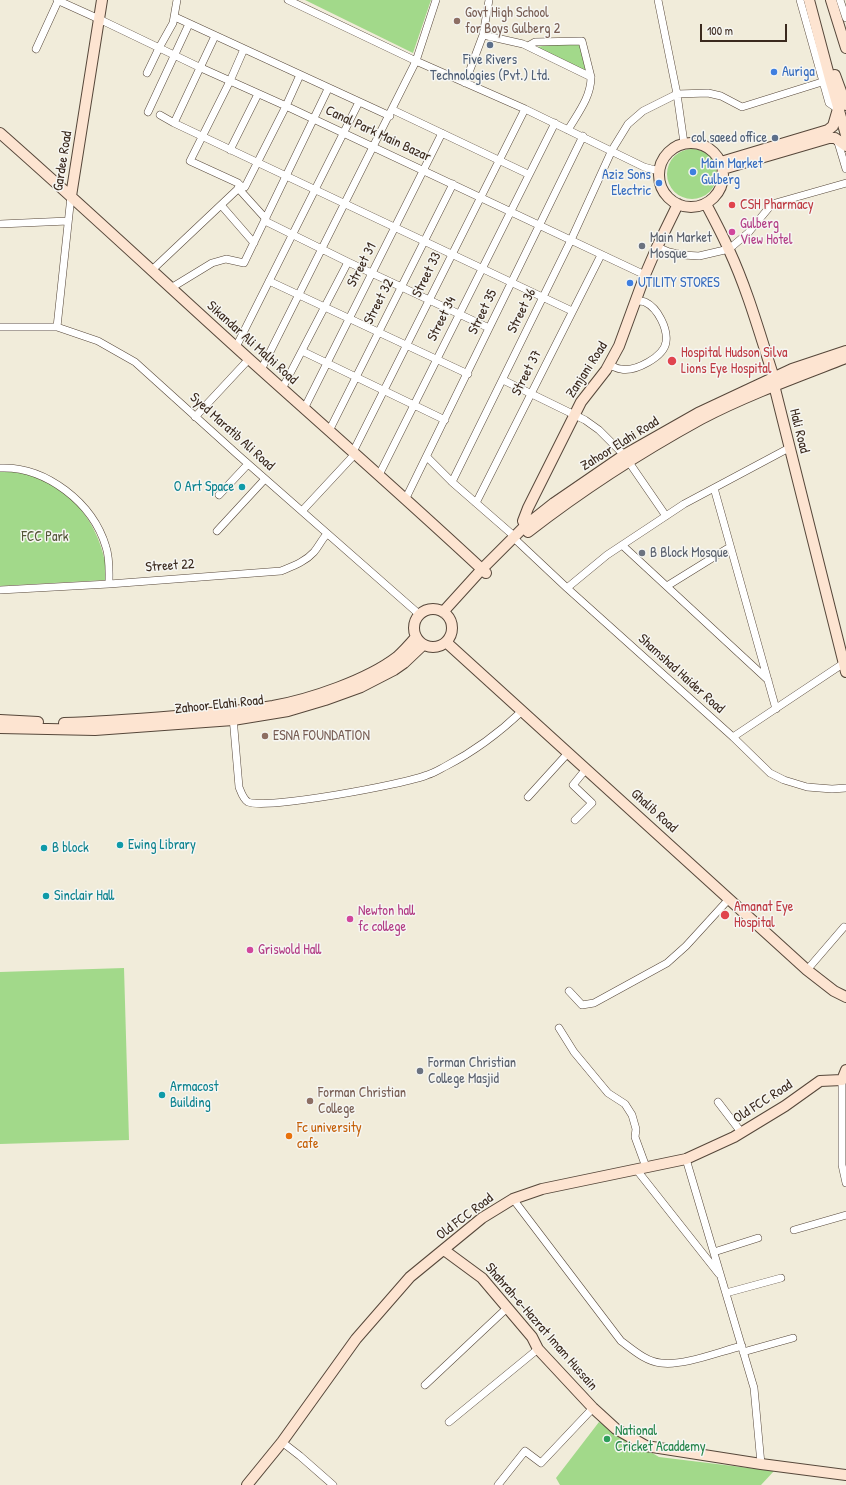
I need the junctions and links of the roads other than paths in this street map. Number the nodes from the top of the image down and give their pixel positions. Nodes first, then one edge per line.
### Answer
1 (57, 0) edge
2 (102, 0) edge
3 (177, 0) edge
4 (288, 0) edge
5 (436, 0) edge
6 (490, 0) edge
7 (658, 0) edge
8 (800, 0) edge
9 (809, 0) edge
10 (831, 0) edge
11 (840, 0) edge
12 (174, 17) junction
13 (846, 18) edge
14 (99, 19) junction
15 (189, 24) junction
16 (483, 35) junction
17 (215, 36) junction
18 (528, 46) junction
19 (159, 48) junction
20 (846, 48) edge
21 (36, 49) dead end
22 (244, 49) junction
23 (174, 55) junction
24 (416, 61) junction
25 (199, 67) junction
26 (147, 73) dead end
27 (300, 75) junction
28 (591, 78) junction
29 (230, 81) junction
30 (822, 82) junction
31 (465, 83) junction
32 (328, 89) junction
33 (258, 94) junction
34 (677, 94) junction
35 (359, 102) junction
36 (286, 106) junction
37 (842, 107) edge
38 (525, 109) junction
39 (148, 112) dead end
40 (391, 113) junction
41 (160, 115) dead end
42 (314, 119) junction
43 (174, 123) junction
44 (555, 123) junction
45 (568, 130) junction
46 (344, 133) junction
47 (442, 133) junction
48 (0, 134) edge
49 (583, 136) junction
50 (202, 137) junction
51 (842, 137) edge
52 (684, 143) junction
53 (846, 146) edge
54 (373, 147) junction
55 (230, 150) junction
56 (612, 150) junction
57 (499, 160) junction
58 (257, 163) junction
59 (722, 166) junction
60 (846, 168) edge
61 (424, 170) junction
62 (659, 172) junction
63 (528, 174) junction
64 (286, 176) junction
65 (846, 183) edge
66 (453, 184) junction
67 (239, 187) junction
68 (315, 190) junction
69 (71, 196) junction
70 (480, 197) junction
71 (345, 204) junction
72 (678, 204) junction
73 (706, 204) junction
74 (221, 205) junction
75 (510, 211) junction
76 (265, 220) junction
77 (68, 221) junction
78 (0, 224) edge
79 (539, 225) junction
80 (395, 228) junction
81 (292, 235) junction
82 (571, 240) junction
83 (424, 242) junction
84 (254, 243) junction
85 (657, 247) junction
86 (729, 249) junction
87 (322, 250) junction
88 (451, 254) junction
89 (601, 255) junction
90 (348, 262) junction
91 (482, 269) junction
92 (152, 271) junction
93 (372, 274) junction
94 (645, 275) junction
95 (269, 281) junction
96 (511, 283) junction
97 (401, 287) junction
98 (170, 288) junction
99 (299, 295) junction
100 (543, 298) junction
101 (429, 300) junction
102 (636, 301) junction
103 (324, 307) junction
104 (572, 311) junction
105 (459, 314) junction
106 (349, 319) junction
107 (0, 327) edge
108 (57, 327) junction
109 (490, 328) junction
110 (378, 333) junction
111 (406, 346) junction
112 (236, 347) junction
113 (302, 351) junction
114 (846, 351) edge
115 (846, 358) edge
116 (249, 359) junction
117 (436, 360) junction
118 (327, 363) junction
119 (609, 365) junction
120 (261, 370) junction
121 (468, 374) junction
122 (356, 377) junction
123 (503, 380) junction
124 (774, 381) junction
125 (282, 389) junction
126 (384, 390) junction
127 (531, 394) junction
128 (414, 405) junction
129 (304, 409) junction
130 (574, 415) junction
131 (195, 417) junction
132 (445, 420) junction
133 (329, 431) junction
134 (789, 448) junction
135 (354, 453) junction
136 (427, 457) junction
137 (626, 459) junction
138 (248, 464) junction
139 (0, 468) edge
140 (379, 475) junction
141 (266, 479) junction
142 (452, 482) junction
143 (714, 488) junction
144 (220, 495) dead end
145 (406, 498) junction
146 (476, 503) junction
147 (302, 511) junction
148 (666, 516) junction
149 (525, 526) junction
150 (218, 531) dead end
151 (327, 534) junction
152 (515, 539) junction
153 (622, 545) junction
154 (730, 547) junction
155 (484, 571) junction
156 (109, 584) junction
157 (667, 586) junction
158 (567, 588) junction
159 (0, 590) edge
160 (445, 614) junction
161 (420, 615) junction
162 (416, 637) junction
163 (446, 642) junction
164 (423, 645) junction
165 (845, 668) edge
166 (768, 680) junction
167 (776, 709) junction
168 (522, 710) junction
169 (233, 716) junction
170 (0, 720) edge
171 (0, 728) edge
172 (732, 737) junction
173 (568, 753) junction
174 (586, 769) junction
175 (846, 788) edge
176 (528, 797) dead end
177 (575, 820) dead end
178 (728, 900) junction
179 (844, 927) dead end
180 (807, 970) junction
181 (569, 991) dead end
182 (846, 997) edge
183 (559, 1028) dead end
184 (846, 1070) edge
185 (842, 1080) junction
186 (718, 1102) dead end
187 (844, 1104) edge
188 (741, 1132) junction
189 (686, 1159) junction
190 (641, 1168) junction
191 (846, 1183) edge
192 (513, 1199) junction
193 (846, 1215) edge
194 (794, 1230) dead end
195 (758, 1238) dead end
196 (444, 1250) junction
197 (714, 1252) junction
198 (722, 1278) junction
199 (781, 1278) dead end
200 (726, 1293) junction
201 (508, 1308) junction
202 (793, 1338) dead end
203 (538, 1349) junction
204 (742, 1349) junction
205 (425, 1385) dead end
206 (593, 1408) junction
207 (449, 1422) dead end
208 (282, 1442) junction
209 (761, 1464) junction
210 (846, 1474) edge
211 (247, 1485) edge
212 (333, 1485) edge
213 (498, 1485) edge

1 - 14 street, Canal Park Main Bazar
1 - 21 street
2 - 14 street, Gardee Road
3 - 12 street
4 - 24 street
5 - 24 street
6 - 16 street
7 - 34 street
8 - 30 street
9 - 37 street
10 - 20 street
11 - 13 street
12 - 15 street
12 - 19 street
14 - 19 street, Canal Park Main Bazar
14 - 69 street, Gardee Road
15 - 17 street
15 - 23 street
16 - 18 street
16 - 31 street
17 - 22 street
17 - 25 street
18 - 28 street
18 - 28 street
19 - 23 street, Canal Park Main Bazar
19 - 26 street
22 - 27 street
22 - 29 street
23 - 25 street, Canal Park Main Bazar
23 - 39 street
24 - 31 street
24 - 40 street
25 - 29 street, Canal Park Main Bazar
25 - 43 street
27 - 32 street
27 - 36 street
28 - 45 street
29 - 33 street, Canal Park Main Bazar
29 - 50 street
30 - 34 street
30 - 37 street
31 - 38 street
32 - 35 street
32 - 42 street
33 - 36 street, Canal Park Main Bazar
33 - 55 street
34 - 52 street
34 - 56 street, Street 36
35 - 40 street
35 - 46 street
36 - 42 street, Canal Park Main Bazar
36 - 58 street
37 - 51 street
37 - 59 street
38 - 44 street
38 - 57 street, Street 33
40 - 47 street
40 - 54 street
41 - 43 street
42 - 46 street, Canal Park Main Bazar
42 - 64 street
43 - 50 street
44 - 45 street
44 - 63 street, Street 34
45 - 49 street
46 - 54 street, Canal Park Main Bazar
46 - 68 street
47 - 57 street
47 - 61 street, Street 31
48 - 69 street, Sikandar Ali Malhi Road
49 - 56 street
49 - 79 street, Street 35
50 - 55 street
50 - 67 street
51 - 53 street
51 - 59 street
51 - 60 street
52 - 59 street
52 - 62 street
54 - 61 street, Canal Park Main Bazar
54 - 71 street
55 - 58 street
56 - 62 street
56 - 82 street, Street 36
57 - 63 street
57 - 70 street, Street 33
58 - 64 street
58 - 67 street
59 - 73 street
61 - 66 street, Canal Park Main Bazar
61 - 80 street, Street 31
62 - 72 street
63 - 75 street, Street 34
64 - 68 street
64 - 76 street
65 - 86 street
66 - 70 street, Canal Park Main Bazar
66 - 83 street, Street 32
67 - 74 street
67 - 76 street
68 - 71 street
68 - 81 street
69 - 77 street, Gardee Road
69 - 92 street, Sikandar Ali Malhi Road
70 - 75 street, Canal Park Main Bazar
70 - 88 street, Street 33
71 - 80 street
71 - 87 street
72 - 73 street
72 - 85 street, Zanjani Road
73 - 86 street, Hali Road
74 - 84 street
74 - 92 street
75 - 79 street, Canal Park Main Bazar
75 - 91 street, Street 34
76 - 81 street
76 - 84 street
77 - 78 street
77 - 108 street, Gardee Road
79 - 82 street, Canal Park Main Bazar
79 - 96 street, Street 35
80 - 83 street
80 - 93 street, Street 31
81 - 87 street
81 - 95 street
82 - 89 street, Canal Park Main Bazar
82 - 100 street, Street 36
83 - 88 street
83 - 97 street, Street 32
84 - 98 street
85 - 86 street
85 - 94 street, Zanjani Road
86 - 124 street, Hali Road
87 - 90 street
87 - 99 street
88 - 91 street
88 - 101 street, Street 33
89 - 94 street, Canal Park Main Bazar
89 - 104 street, Street 37
90 - 93 street
90 - 103 street
91 - 96 street
91 - 105 street, Street 34
92 - 98 street, Sikandar Ali Malhi Road
93 - 97 street
93 - 106 street, Street 31
94 - 102 street, Zanjani Road
95 - 99 street
95 - 112 street
96 - 100 street
96 - 109 street, Street 35
97 - 101 street
97 - 110 street, Street 32
98 - 112 street, Sikandar Ali Malhi Road
99 - 103 street
99 - 120 street
100 - 104 street
100 - 123 street, Street 36
101 - 105 street
101 - 111 street, Street 33
102 - 119 street, Zanjani Road
102 - 119 street
103 - 106 street
103 - 113 street
104 - 127 street, Street 37
105 - 109 street
105 - 117 street, Street 34
106 - 110 street
106 - 118 street, Street 31
107 - 108 street, Syed Maratib Ali Road
108 - 131 street, Syed Maratib Ali Road
109 - 121 street, Street 35
110 - 111 street
110 - 122 street, Street 32
111 - 117 street
111 - 126 street, Street 33
112 - 116 street, Sikandar Ali Malhi Road
113 - 118 street
113 - 125 street
114 - 124 street, Zahoor Elahi Road
115 - 124 street, Zahoor Elahi Road
116 - 120 street, Sikandar Ali Malhi Road
116 - 131 street
117 - 121 street
117 - 128 street, Street 34
118 - 122 street
118 - 129 street, Street 31
119 - 130 street, Zanjani Road
120 - 125 street, Sikandar Ali Malhi Road
121 - 132 street, Street 35
122 - 126 street
122 - 133 street, Street 32
123 - 127 street
123 - 142 street, Street 36
124 - 134 street, Hali Road
124 - 137 street, Zahoor Elahi Road
125 - 129 street, Sikandar Ali Malhi Road
126 - 128 street
126 - 135 street, Street 33
127 - 130 street
127 - 146 street, Street 37
128 - 132 street
128 - 140 street, Street 34
129 - 133 street, Sikandar Ali Malhi Road
130 - 137 street
130 - 149 street, Zanjani Road
131 - 138 street, Syed Maratib Ali Road
132 - 136 street, Street 35
133 - 135 street, Sikandar Ali Malhi Road
134 - 143 street
134 - 165 street, Hali Road
135 - 140 street, Sikandar Ali Malhi Road
135 - 147 street, Street 33
136 - 142 street, Shamshad Haider Road
136 - 145 street, Street 35
137 - 148 street
137 - 149 street, Zahoor Elahi Road
137 - 152 street, Zahoor Elahi Road
138 - 141 street, Syed Maratib Ali Road
138 - 144 street
139 - 156 street
140 - 145 street, Sikandar Ali Malhi Road
141 - 147 street, Syed Maratib Ali Road
141 - 150 street
142 - 146 street, Shamshad Haider Road
143 - 148 street
143 - 154 street
145 - 155 street, Sikandar Ali Malhi Road
146 - 152 street, Shamshad Haider Road
147 - 151 street, Syed Maratib Ali Road
148 - 153 street
149 - 152 street, Zahoor Elahi Road
151 - 156 street, Street 22
151 - 161 street, Syed Maratib Ali Road
152 - 155 street, Zahoor Elahi Road
152 - 158 street, Shamshad Haider Road
153 - 157 street
153 - 158 street
154 - 157 street
154 - 166 street
155 - 160 street, Zahoor Elahi Road
156 - 159 street, Street 22
157 - 166 street
158 - 172 street, Shamshad Haider Road
160 - 161 street
160 - 163 street
161 - 162 street
162 - 164 street
162 - 169 street, Zahoor Elahi Road
163 - 164 street
163 - 168 street, Ghalib Road
164 - 169 street, Zahoor Elahi Road
165 - 167 street
166 - 167 street
167 - 172 street
168 - 169 street
168 - 173 street, Ghalib Road
169 - 170 street, Zahoor Elahi Road
169 - 171 street, Zahoor Elahi Road
172 - 175 street, Shamshad Haider Road
173 - 174 street, Ghalib Road
173 - 176 street
174 - 177 street
174 - 178 street, Ghalib Road
178 - 180 street, Ghalib Road
178 - 181 street
179 - 180 street
180 - 182 street, Ghalib Road
183 - 190 street
184 - 185 street
185 - 187 street
185 - 188 street, Old FCC Road
186 - 188 street
187 - 191 street
188 - 189 street, Old FCC Road
189 - 190 street, Old FCC Road
189 - 197 street
190 - 192 street, Old FCC Road
190 - 198 street
192 - 196 street, Old FCC Road
192 - 204 street
193 - 194 street
195 - 197 street
196 - 201 street, Shahrah-e-Hazrat Imam Hussain
196 - 208 street, Old FCC Road
197 - 198 street
198 - 200 street
199 - 200 street
200 - 204 street
201 - 203 street, Shahrah-e-Hazrat Imam Hussain
201 - 205 street
202 - 204 street
203 - 206 street, Shahrah-e-Hazrat Imam Hussain
203 - 207 street
204 - 209 street
206 - 209 street, Shahrah-e-Hazrat Imam Hussain
206 - 213 street
208 - 211 street, Old FCC Road
208 - 212 street
209 - 210 street, Shahrah-e-Hazrat Imam Hussain

